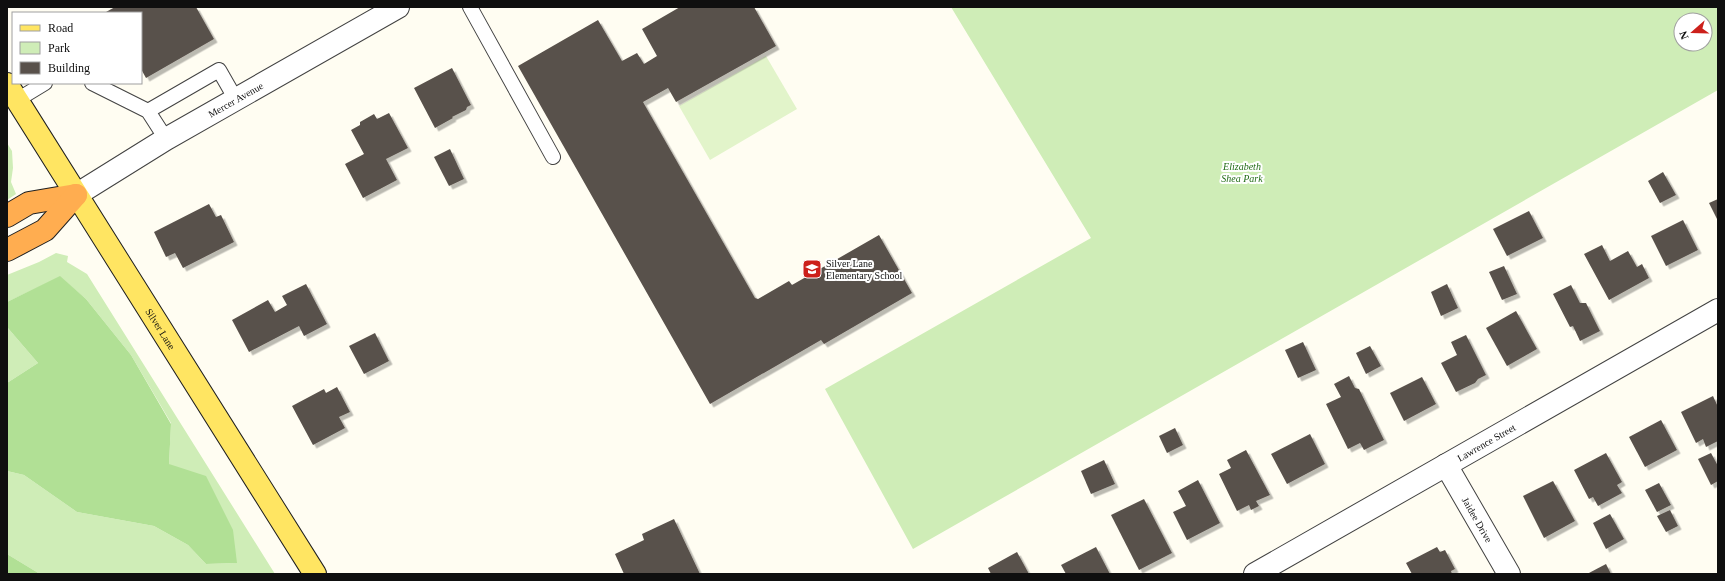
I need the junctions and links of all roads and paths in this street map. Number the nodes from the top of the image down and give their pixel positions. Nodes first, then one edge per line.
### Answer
1 (398, 7) edge
2 (470, 7) edge
3 (41, 84) edge
4 (94, 84) edge
5 (12, 92) edge
6 (235, 98) junction
7 (148, 110) junction
8 (166, 139) junction
9 (553, 157) dead end
10 (76, 195) junction
11 (7, 216) edge
12 (7, 250) edge
13 (1718, 310) edge
14 (1446, 465) junction
15 (315, 574) edge
16 (1255, 574) edge
17 (1509, 574) edge

1 - 6 street, Mercer Avenue
2 - 9 lane
3 - 5 lane
4 - 7 lane
5 - 10 main road, Silver Lane
6 - 7 lane
6 - 8 street, Mercer Avenue
7 - 8 lane
8 - 10 street, Mercer Avenue
10 - 11 highway
10 - 12 highway
10 - 15 main road, Silver Lane
13 - 14 street, Lawrence Street
14 - 16 street, Lawrence Street
14 - 17 street, Jaidee Drive

